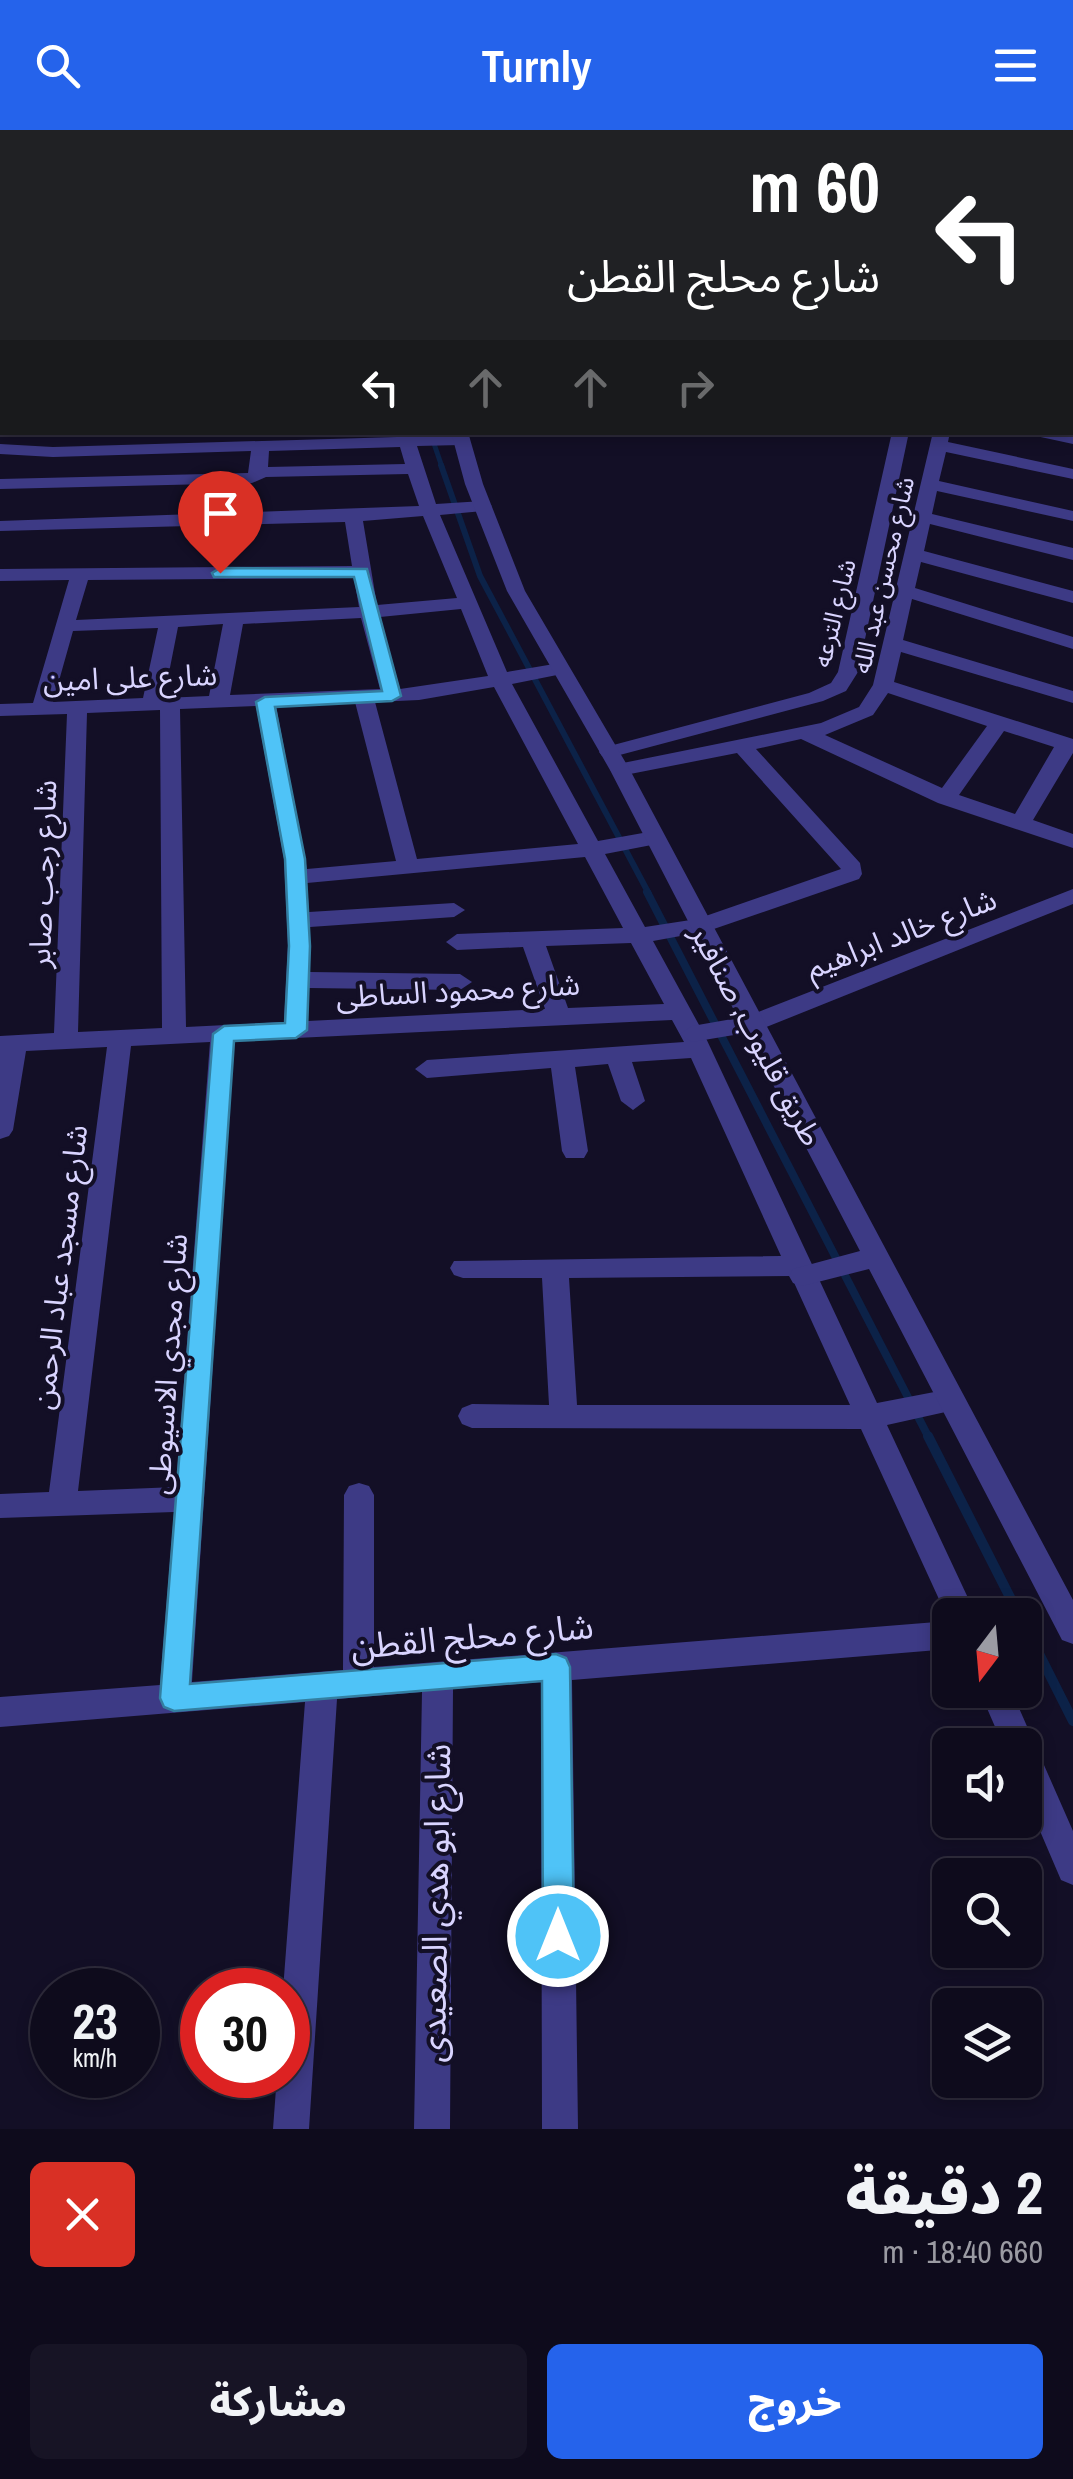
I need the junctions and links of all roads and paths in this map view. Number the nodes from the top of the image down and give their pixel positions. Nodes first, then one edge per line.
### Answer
1 (900, 435) edge
2 (460, 436) edge
3 (405, 438) edge
4 (940, 439) edge
5 (31, 440) edge
6 (260, 446) junction
7 (0, 449) edge
8 (414, 469) junction
9 (259, 473) junction
10 (0, 474) edge
11 (1073, 474) edge
12 (0, 484) edge
13 (930, 484) junction
14 (483, 506) junction
15 (430, 513) junction
16 (353, 516) junction
17 (1073, 516) edge
18 (922, 517) junction
19 (156, 522) junction
20 (0, 526) edge
21 (154, 542) dead end
22 (914, 554) junction
23 (1073, 554) edge
24 (361, 572) junction
25 (80, 574) junction
26 (0, 575) edge
27 (905, 591) junction
28 (1073, 597) edge
29 (466, 603) junction
30 (369, 612) junction
31 (234, 619) junction
32 (169, 622) junction
33 (65, 626) junction
34 (893, 642) junction
35 (1073, 643) edge
36 (560, 668) junction
37 (500, 682) junction
38 (883, 685) junction
39 (392, 696) junction
40 (1073, 696) edge
41 (364, 698) junction
42 (265, 702) junction
43 (218, 704) junction
44 (161, 706) junction
45 (77, 708) junction
46 (41, 709) junction
47 (0, 710) edge
48 (999, 723) junction
49 (804, 733) junction
50 (741, 745) junction
51 (1070, 746) edge
52 (614, 761) junction
53 (946, 798) junction
54 (1020, 824) junction
55 (654, 838) junction
56 (1073, 841) edge
57 (594, 849) junction
58 (408, 866) junction
59 (297, 877) junction
60 (1073, 896) edge
61 (298, 920) junction
62 (700, 926) junction
63 (640, 936) junction
64 (532, 940) junction
65 (456, 942) junction
66 (296, 980) junction
67 (460, 982) junction
68 (680, 1011) junction
69 (560, 1018) junction
70 (464, 1023) junction
71 (751, 1024) junction
72 (296, 1030) junction
73 (224, 1034) junction
74 (174, 1036) junction
75 (120, 1039) junction
76 (66, 1041) junction
77 (696, 1042) junction
78 (8, 1044) edge
79 (616, 1056) junction
80 (562, 1060) junction
81 (427, 1069) dead end
82 (633, 1100) dead end
83 (0, 1130) edge
84 (575, 1150) dead end
85 (874, 1258) junction
86 (463, 1268) dead end
87 (554, 1268) junction
88 (800, 1271) junction
89 (950, 1400) junction
90 (472, 1416) dead end
91 (564, 1416) junction
92 (866, 1416) junction
93 (359, 1495) dead end
94 (189, 1498) junction
95 (62, 1504) junction
96 (0, 1506) edge
97 (954, 1598) edge
98 (1073, 1630) edge
99 (932, 1636) edge
100 (556, 1667) junction
101 (438, 1676) junction
102 (358, 1683) junction
103 (322, 1686) junction
104 (174, 1698) junction
105 (0, 1712) edge
106 (1042, 1798) edge
107 (1073, 1869) edge
108 (291, 2129) edge
109 (432, 2129) edge
110 (560, 2129) edge

1 - 52 street, شارع الترعه
2 - 3 street
2 - 14 street, طريق قليوب, صنافير
3 - 6 street
3 - 8 street, طريق قليوب, صنافير
4 - 11 street
4 - 13 street, شارع محسن عبد الله
5 - 6 street
5 - 7 street
5 - 10 street
6 - 9 street
8 - 9 street
8 - 15 street, طريق قليوب, صنافير
9 - 12 street
13 - 17 street
13 - 18 street, شارع محسن عبد الله
14 - 15 street
14 - 36 street, طريق قليوب, صنافير
15 - 16 street
15 - 29 street, طريق قليوب, صنافير
16 - 19 street
16 - 24 street
18 - 22 street, شارع محسن عبد الله
18 - 23 street
19 - 20 street
19 - 21 street
22 - 27 street, شارع محسن عبد الله
22 - 28 street
24 - 25 street
24 - 30 street
25 - 26 street
25 - 33 street
27 - 34 street, شارع محسن عبد الله
27 - 35 street
29 - 30 street
29 - 37 street, طريق قليوب, صنافير
30 - 31 street
30 - 39 street
31 - 32 street
31 - 43 street
32 - 33 street
32 - 44 street
33 - 46 street
34 - 38 street, شارع محسن عبد الله
34 - 40 street
36 - 37 street, شارع على امين
36 - 52 street, طريق قليوب, صنافير
37 - 39 street, شارع على امين
37 - 57 street, طريق قليوب, صنافير
38 - 48 street
38 - 49 street, شارع محسن عبد الله
39 - 41 street, شارع على امين
41 - 42 street, شارع على امين
41 - 58 street
42 - 43 street, شارع على امين
42 - 59 street
43 - 44 street, شارع على امين
44 - 45 street, شارع على امين
44 - 74 street
45 - 46 street, شارع على امين
45 - 76 street, شارع رجب صابر
46 - 47 street, شارع على امين
48 - 51 street
48 - 53 street
49 - 50 street, شارع محسن عبد الله
49 - 53 street
50 - 52 street, شارع محسن عبد الله
50 - 62 street
51 - 54 street
52 - 55 street, طريق قليوب, صنافير
53 - 54 street
54 - 56 street
55 - 57 street
55 - 62 street, طريق قليوب, صنافير
57 - 58 street
57 - 63 street, طريق قليوب, صنافير
58 - 59 street
59 - 61 street
60 - 71 street, شارع خالد ابراهيم
61 - 65 street
61 - 66 street
62 - 63 street
62 - 71 street, طريق قليوب, صنافير
63 - 64 street
63 - 68 street, طريق قليوب, صنافير
64 - 65 street
64 - 69 street
65 - 67 street
66 - 67 street
66 - 72 street
67 - 70 street
68 - 69 street, شارع محمود الساطى
68 - 77 street, طريق قليوب, صنافير
69 - 70 street, شارع محمود الساطى
70 - 72 street, شارع محمود الساطى
71 - 77 street, شارع خالد ابراهيم
71 - 85 street, طريق قليوب, صنافير
72 - 73 street, شارع محمود الساطى
73 - 74 street, شارع محمود الساطى
73 - 94 street, شارع مجدي الاسيوطى
74 - 75 street, شارع محمود الساطى
75 - 76 street, شارع محمود الساطى
75 - 95 street, شارع مسجد عباد الرحمن
76 - 78 street, شارع محمود الساطى
77 - 79 street, شارع خالد ابراهيم
77 - 88 street, طريق قليوب, صنافير
78 - 83 street
79 - 80 street, شارع خالد ابراهيم
79 - 82 street
80 - 81 street, شارع خالد ابراهيم
80 - 84 street
85 - 88 street
85 - 89 street, طريق قليوب, صنافير
86 - 87 street
87 - 88 street
87 - 91 street
88 - 92 street, طريق قليوب, صنافير
89 - 92 street
89 - 98 street, طريق قليوب, صنافير
90 - 91 street
91 - 92 street
92 - 97 street, طريق قليوب, صنافير
93 - 102 street
94 - 95 street
94 - 104 street, شارع مجدي الاسيوطى
95 - 96 street
99 - 100 street, شارع محلج القطن
100 - 101 street, شارع محلج القطن
100 - 110 street
101 - 102 street, شارع محلج القطن
101 - 109 street, شارع ابو هدي الصعيدى
102 - 103 street, شارع محلج القطن
103 - 104 street, شارع محلج القطن
103 - 108 street
104 - 105 street, شارع محلج القطن
106 - 107 street

